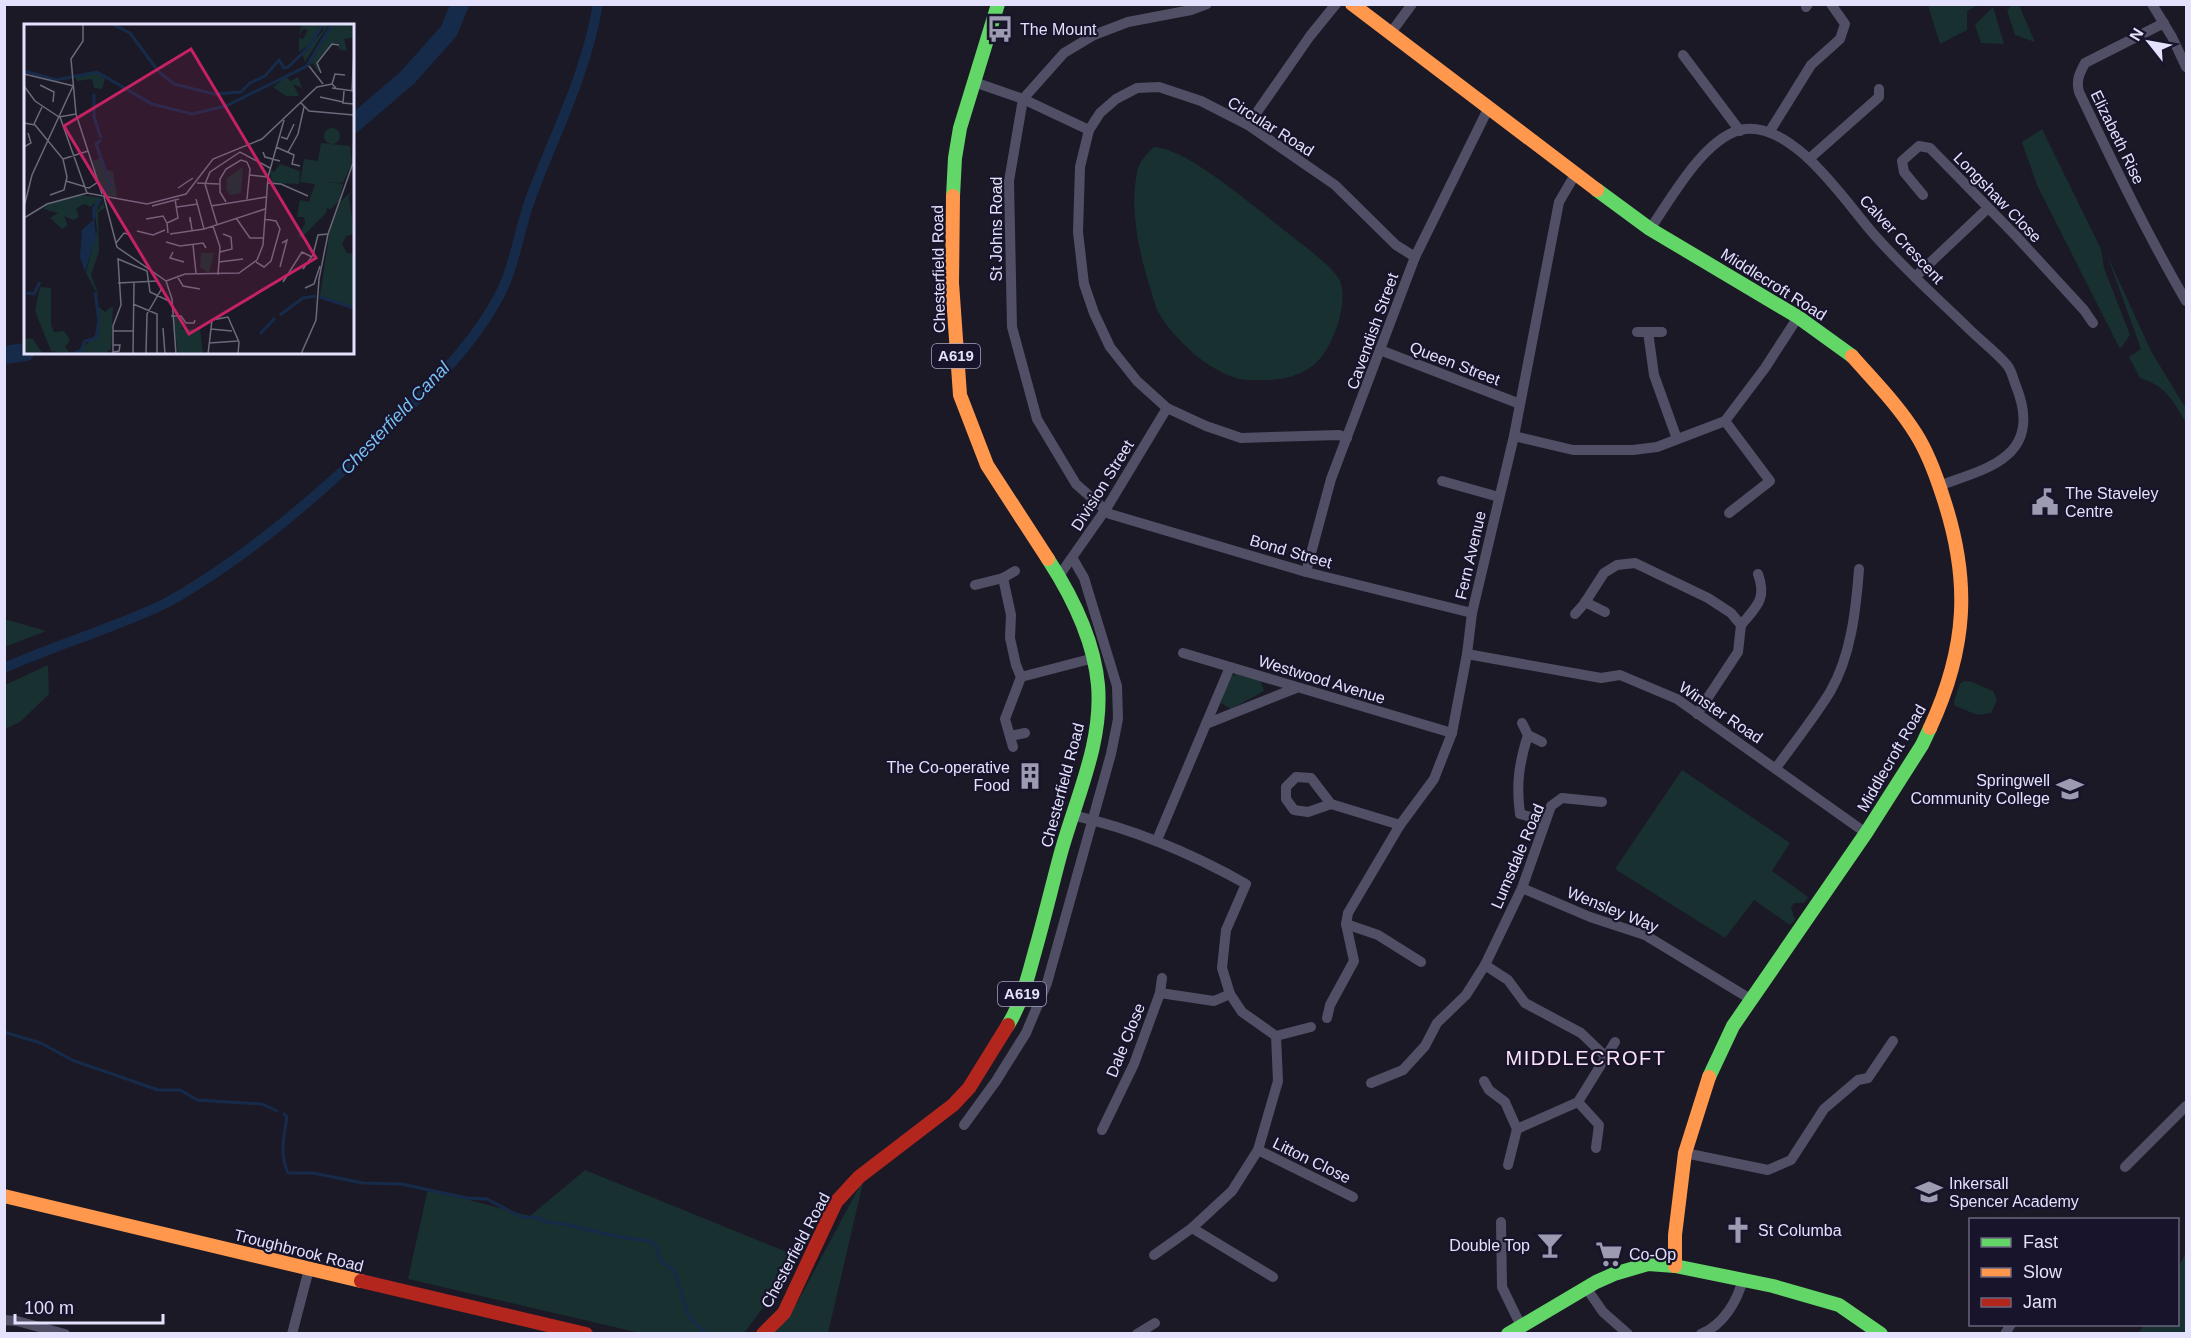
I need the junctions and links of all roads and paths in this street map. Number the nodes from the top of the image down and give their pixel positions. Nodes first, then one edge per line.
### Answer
1 (998, 4) edge
2 (1207, 4) edge
3 (1336, 4) edge
4 (1352, 4) edge
5 (1412, 4) edge
6 (1831, 4) edge
7 (2152, 4) edge
8 (2164, 23) junction
9 (1390, 34) junction
10 (1683, 55) dead end
11 (2187, 67) edge
12 (974, 82) junction
13 (1878, 89) dead end
14 (1023, 99) junction
15 (1488, 109) junction
16 (1248, 125) junction
17 (1089, 129) junction
18 (1740, 131) junction
19 (1770, 131) junction
20 (1809, 159) junction
21 (1576, 173) junction
22 (1923, 195) dead end
23 (1988, 208) junction
24 (1650, 229) junction
25 (1415, 257) junction
26 (1915, 277) junction
27 (2187, 301) edge
28 (1798, 316) junction
29 (2092, 323) dead end
30 (1637, 332) dead end
31 (1648, 332) junction
32 (1662, 332) dead end
33 (1380, 350) junction
34 (1520, 404) junction
35 (1167, 408) junction
36 (1725, 421) junction
37 (1514, 436) junction
38 (1347, 438) junction
39 (1677, 439) junction
40 (1442, 481) dead end
41 (1939, 486) junction
42 (1499, 497) junction
43 (1106, 509) junction
44 (1729, 513) dead end
45 (1073, 559) junction
46 (1859, 569) dead end
47 (1015, 571) dead end
48 (1306, 572) junction
49 (1758, 574) dead end
50 (1059, 576) junction
51 (1003, 578) junction
52 (975, 585) dead end
53 (1585, 602) junction
54 (1605, 612) dead end
55 (1472, 613) junction
56 (1575, 614) dead end
57 (1742, 625) junction
58 (1184, 653) dead end
59 (1467, 654) junction
60 (1094, 658) junction
61 (1230, 667) junction
62 (1022, 676) junction
63 (1296, 688) junction
64 (1697, 714) junction
65 (1206, 723) junction
66 (1522, 723) dead end
67 (1452, 733) junction
68 (1025, 734) dead end
69 (1528, 735) junction
70 (1542, 742) dead end
71 (1776, 768) junction
72 (1602, 802) dead end
73 (1331, 804) dead end
74 (1072, 815) junction
75 (1094, 820) junction
76 (1545, 821) junction
77 (1400, 825) junction
78 (1866, 833) junction
79 (1157, 840) junction
80 (1522, 888) junction
81 (1346, 924) junction
82 (1421, 962) dead end
83 (1485, 965) junction
84 (1162, 978) dead end
85 (1160, 993) junction
86 (1230, 994) junction
87 (1752, 1000) junction
88 (1327, 1018) dead end
89 (1311, 1027) dead end
90 (1276, 1036) junction
91 (1893, 1041) dead end
92 (1614, 1042) dead end
93 (1605, 1056) junction
94 (1484, 1081) dead end
95 (1371, 1083) dead end
96 (1578, 1101) junction
97 (2187, 1106) edge
98 (964, 1125) dead end
99 (1517, 1129) junction
100 (1102, 1130) dead end
101 (1596, 1148) dead end
102 (1258, 1150) junction
103 (1685, 1153) junction
104 (1508, 1165) dead end
105 (2125, 1167) dead end
106 (4, 1196) edge
107 (1353, 1197) dead end
108 (1501, 1222) dead end
109 (1192, 1228) junction
110 (1154, 1255) dead end
111 (1675, 1266) junction
112 (309, 1269) junction
113 (1273, 1277) dead end
114 (1743, 1279) junction
115 (1587, 1289) junction
116 (4, 1320) edge
117 (1155, 1323) dead end
118 (1521, 1326) junction
119 (1706, 1332) edge
120 (66, 1334) edge
121 (292, 1334) edge
122 (586, 1334) edge
123 (763, 1334) edge
124 (1137, 1334) edge
125 (1508, 1334) edge
126 (1628, 1334) edge
127 (1881, 1334) edge

1 - 12 main road, Chesterfield Road / A619
2 - 14 street
3 - 16 street
4 - 9 main road, Middlecroft Road
5 - 9 street
6 - 19 street
7 - 8 street
8 - 11 street
8 - 27 street, Elizabeth Rise
9 - 15 main road, Middlecroft Road
10 - 18 street
12 - 14 street
12 - 50 main road, Chesterfield Road / A619
13 - 20 street
14 - 17 street
14 - 43 street, St Johns Road
15 - 21 main road, Middlecroft Road
15 - 25 street, Cavendish Street
16 - 17 street, Circular Road
16 - 25 street, Circular Road
17 - 35 street, Circular Road
18 - 19 street
18 - 24 street
19 - 20 street, Calver Crescent
20 - 26 street, Calver Crescent
21 - 24 main road, Middlecroft Road
21 - 34 street, Fern Avenue
22 - 23 street, Longshaw Close
23 - 26 street
23 - 29 street, Longshaw Close
24 - 28 main road, Middlecroft Road
25 - 33 street, Cavendish Street
26 - 41 street, Calver Crescent
28 - 36 street
28 - 41 main road, Middlecroft Road
30 - 31 street
31 - 32 street
31 - 39 street
33 - 34 street, Queen Street
33 - 38 street, Cavendish Street
34 - 37 street, Fern Avenue
35 - 38 street, Circular Road
35 - 43 street, Division Street
36 - 39 street
36 - 44 street
37 - 39 street
37 - 42 street, Fern Avenue
38 - 48 street, Cavendish Street
40 - 42 street
41 - 78 main road, Middlecroft Road
42 - 55 street, Fern Avenue
43 - 45 street, Division Street
43 - 48 street, Bond Street
45 - 50 street, Division Street
45 - 75 street
46 - 71 street
47 - 51 street
48 - 55 street, Bond Street
49 - 57 street
50 - 60 main road, Chesterfield Road / A619
51 - 52 street
51 - 62 street
53 - 54 street
53 - 56 street
53 - 57 street
55 - 59 street, Fern Avenue
57 - 64 street
58 - 61 street, Westwood Avenue
59 - 64 street, Winster Road
59 - 67 street, Fern Avenue
60 - 62 street
60 - 74 main road, Chesterfield Road / A619
61 - 63 street, Westwood Avenue
61 - 65 street
62 - 68 street
63 - 65 street
63 - 67 street, Westwood Avenue
64 - 71 street, Winster Road
65 - 79 street
66 - 69 street
67 - 77 street, Fern Avenue
69 - 70 street
69 - 76 street
71 - 78 street, Winster Road
72 - 76 street, Lumsdale Road
73 - 77 street
74 - 75 street
74 - 123 main road, Chesterfield Road / A619
75 - 79 street
75 - 98 street
76 - 80 street, Lumsdale Road
77 - 81 street, Fern Avenue
78 - 87 main road, Middlecroft Road
79 - 86 street
80 - 83 street, Lumsdale Road
80 - 87 street, Wensley Way
81 - 82 street
81 - 88 street
83 - 93 street
83 - 95 street, Lumsdale Road
84 - 85 street
85 - 86 street, Dale Close
85 - 100 street, Dale Close
86 - 90 street
87 - 103 main road, Middlecroft Road
89 - 90 street
90 - 102 street
91 - 103 street
92 - 93 street
93 - 96 street
94 - 99 street
96 - 99 street
96 - 101 street
97 - 105 street
99 - 104 street
102 - 107 street, Litton Close
102 - 109 street
103 - 111 main road, Middlecroft Road
106 - 112 main road, Troughbrook Road
108 - 118 street
109 - 110 street
109 - 113 street
111 - 114 main road
111 - 115 main road
112 - 121 street
112 - 122 main road, Troughbrook Road
114 - 119 street
114 - 127 main road
115 - 118 main road
115 - 126 street
116 - 120 street
117 - 124 street
118 - 125 main road

